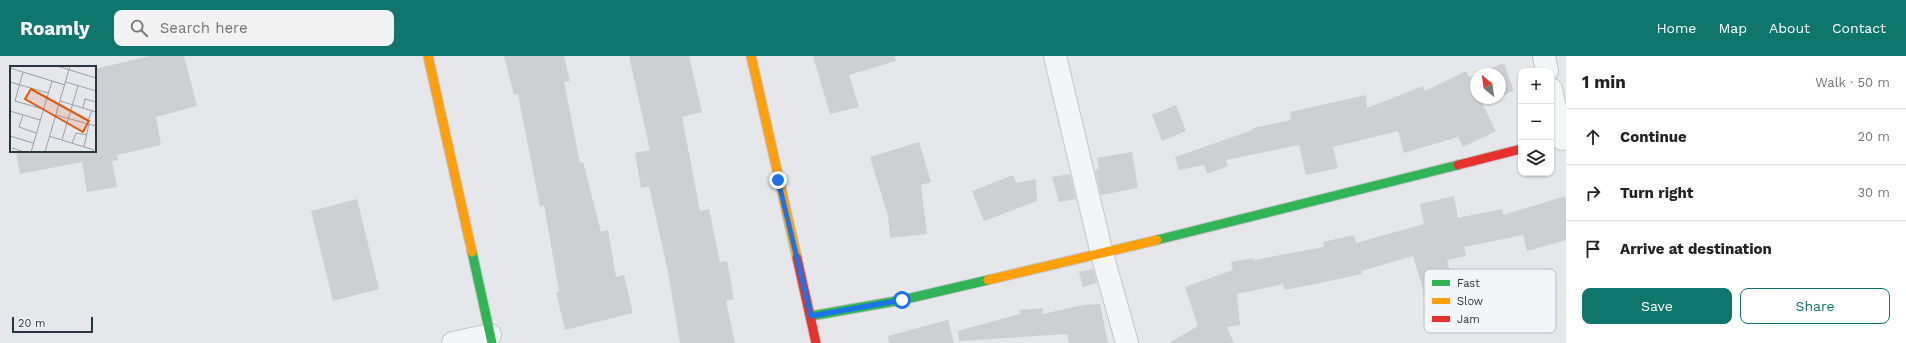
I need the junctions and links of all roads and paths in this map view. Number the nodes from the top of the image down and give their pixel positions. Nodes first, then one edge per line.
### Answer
1 (428, 56) edge
2 (751, 56) edge
3 (1055, 56) edge
4 (1544, 56) edge
5 (1546, 68) edge
6 (1554, 104) edge
7 (1560, 140) edge
8 (1518, 150) edge
9 (1102, 254) junction
10 (811, 316) junction
11 (491, 339) edge
12 (452, 343) edge
13 (816, 343) edge
14 (1127, 343) edge

1 - 11 street
2 - 10 street
3 - 9 street
4 - 5 street
6 - 7 street
8 - 9 street
9 - 10 street
9 - 14 street
10 - 13 street
11 - 12 street

